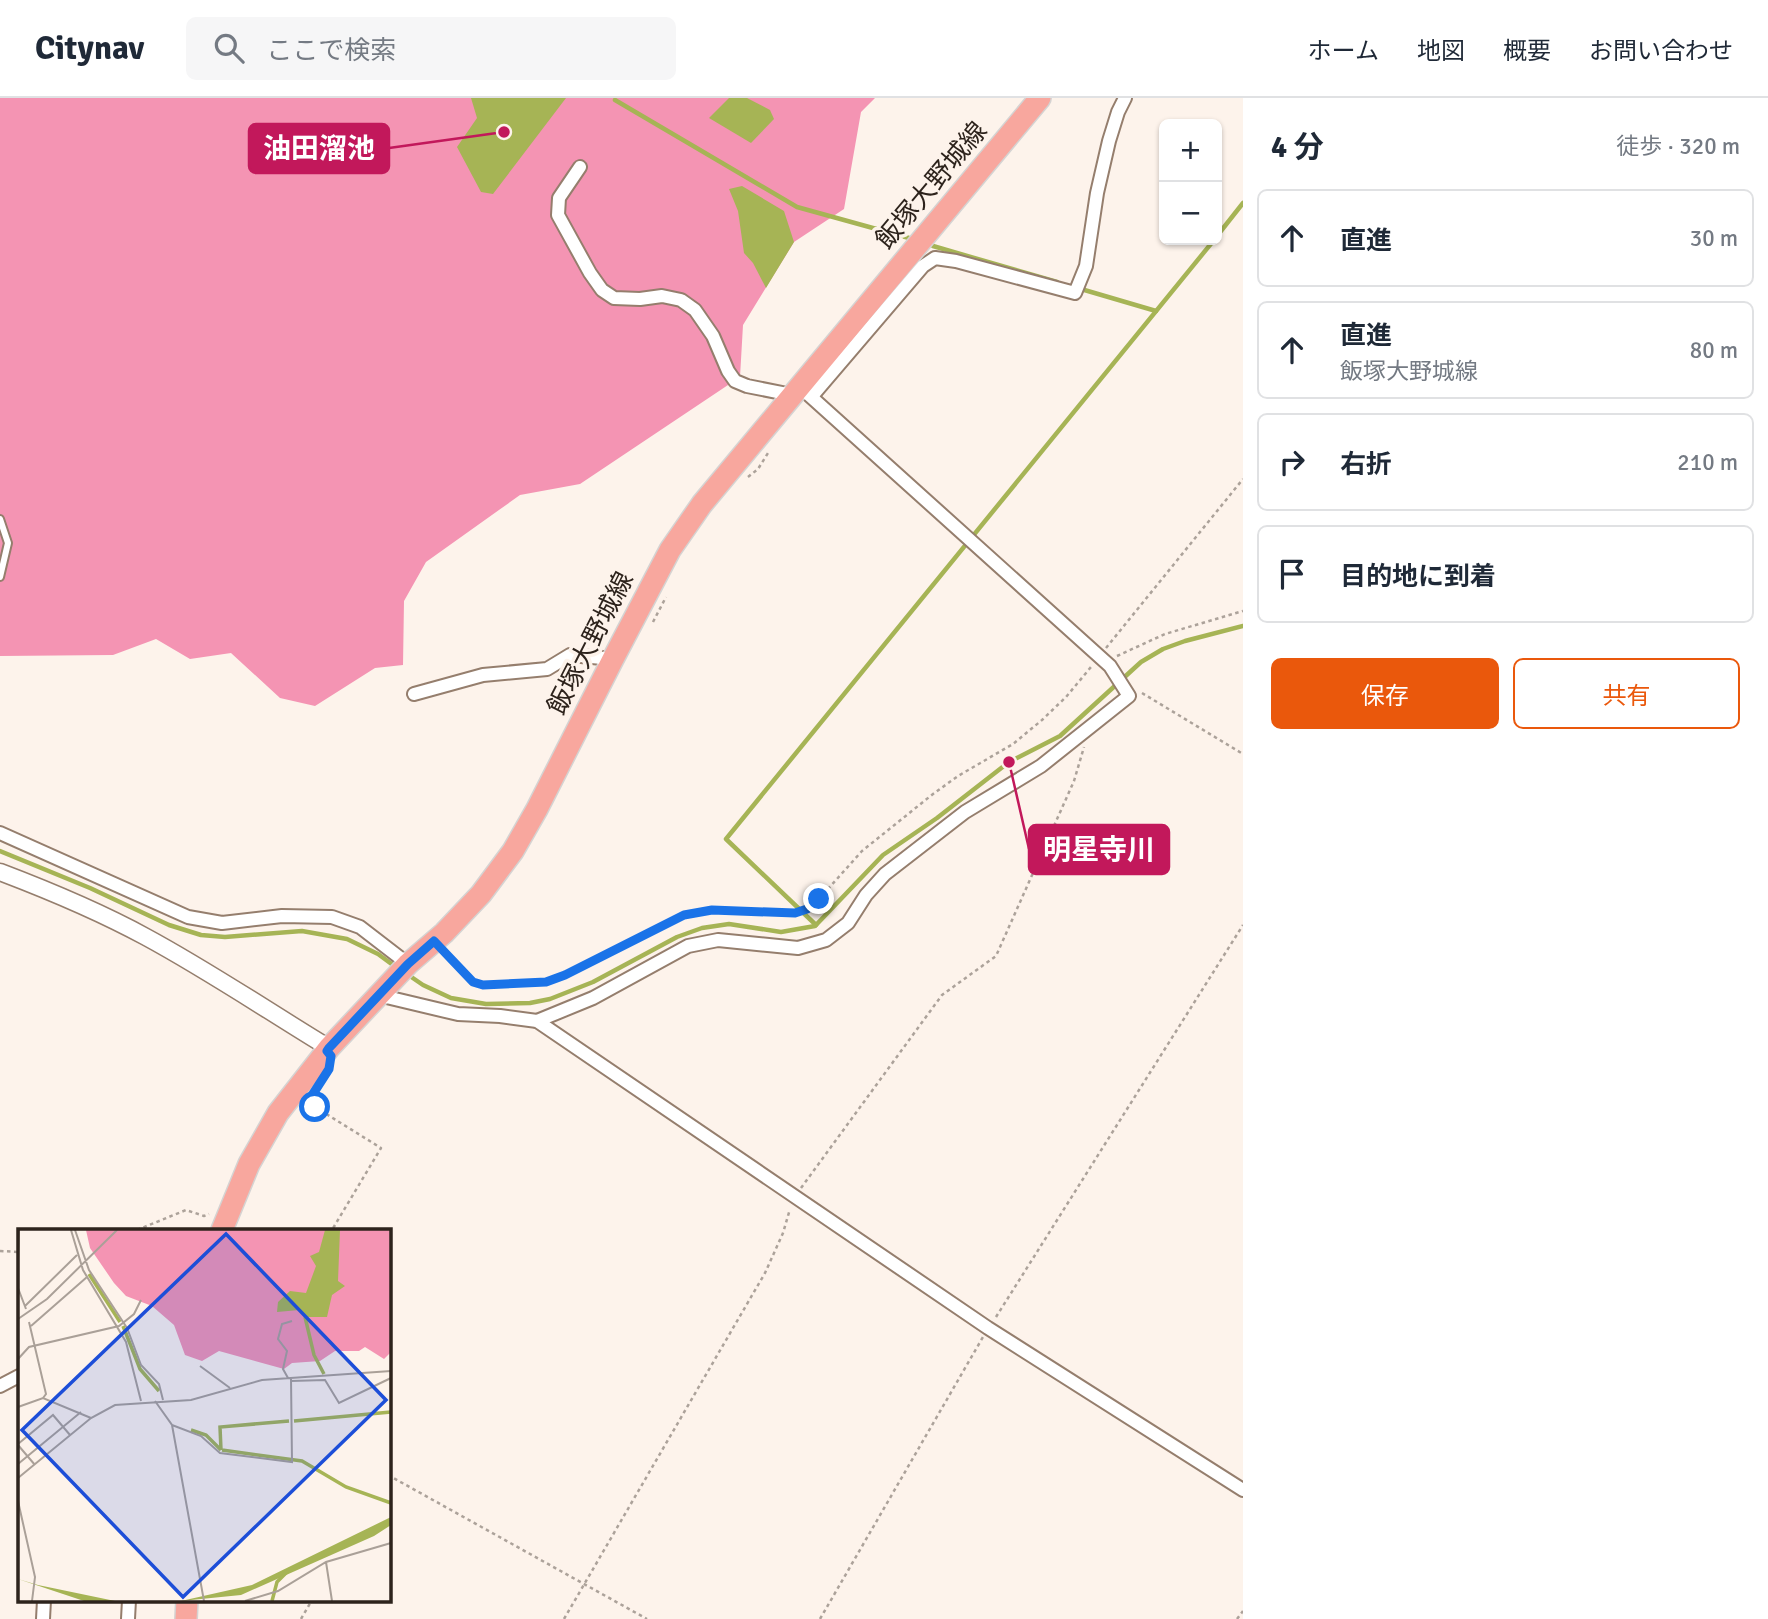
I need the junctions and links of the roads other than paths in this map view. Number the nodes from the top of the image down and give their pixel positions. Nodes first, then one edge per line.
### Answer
1 (1040, 98) edge
2 (1125, 98) edge
3 (580, 167) dead end
4 (801, 392) junction
5 (0, 519) edge
6 (0, 577) edge
7 (613, 659) junction
8 (415, 694) dead end
9 (0, 833) edge
10 (0, 872) edge
11 (408, 964) junction
12 (384, 989) junction
13 (537, 1021) junction
14 (329, 1048) junction
15 (217, 1222) edge
16 (18, 1377) edge
17 (0, 1386) edge
18 (1243, 1490) edge

1 - 4 main road, 飯塚大野城線
2 - 4 street
3 - 4 street
4 - 7 main road, 飯塚大野城線
4 - 13 street
5 - 6 lane
7 - 8 street
7 - 11 main road, 飯塚大野城線
9 - 11 street
10 - 14 street
11 - 12 main road, 飯塚大野城線
12 - 13 street
12 - 14 main road, 飯塚大野城線
13 - 18 street
14 - 15 main road, 飯塚大野城線
16 - 17 street

